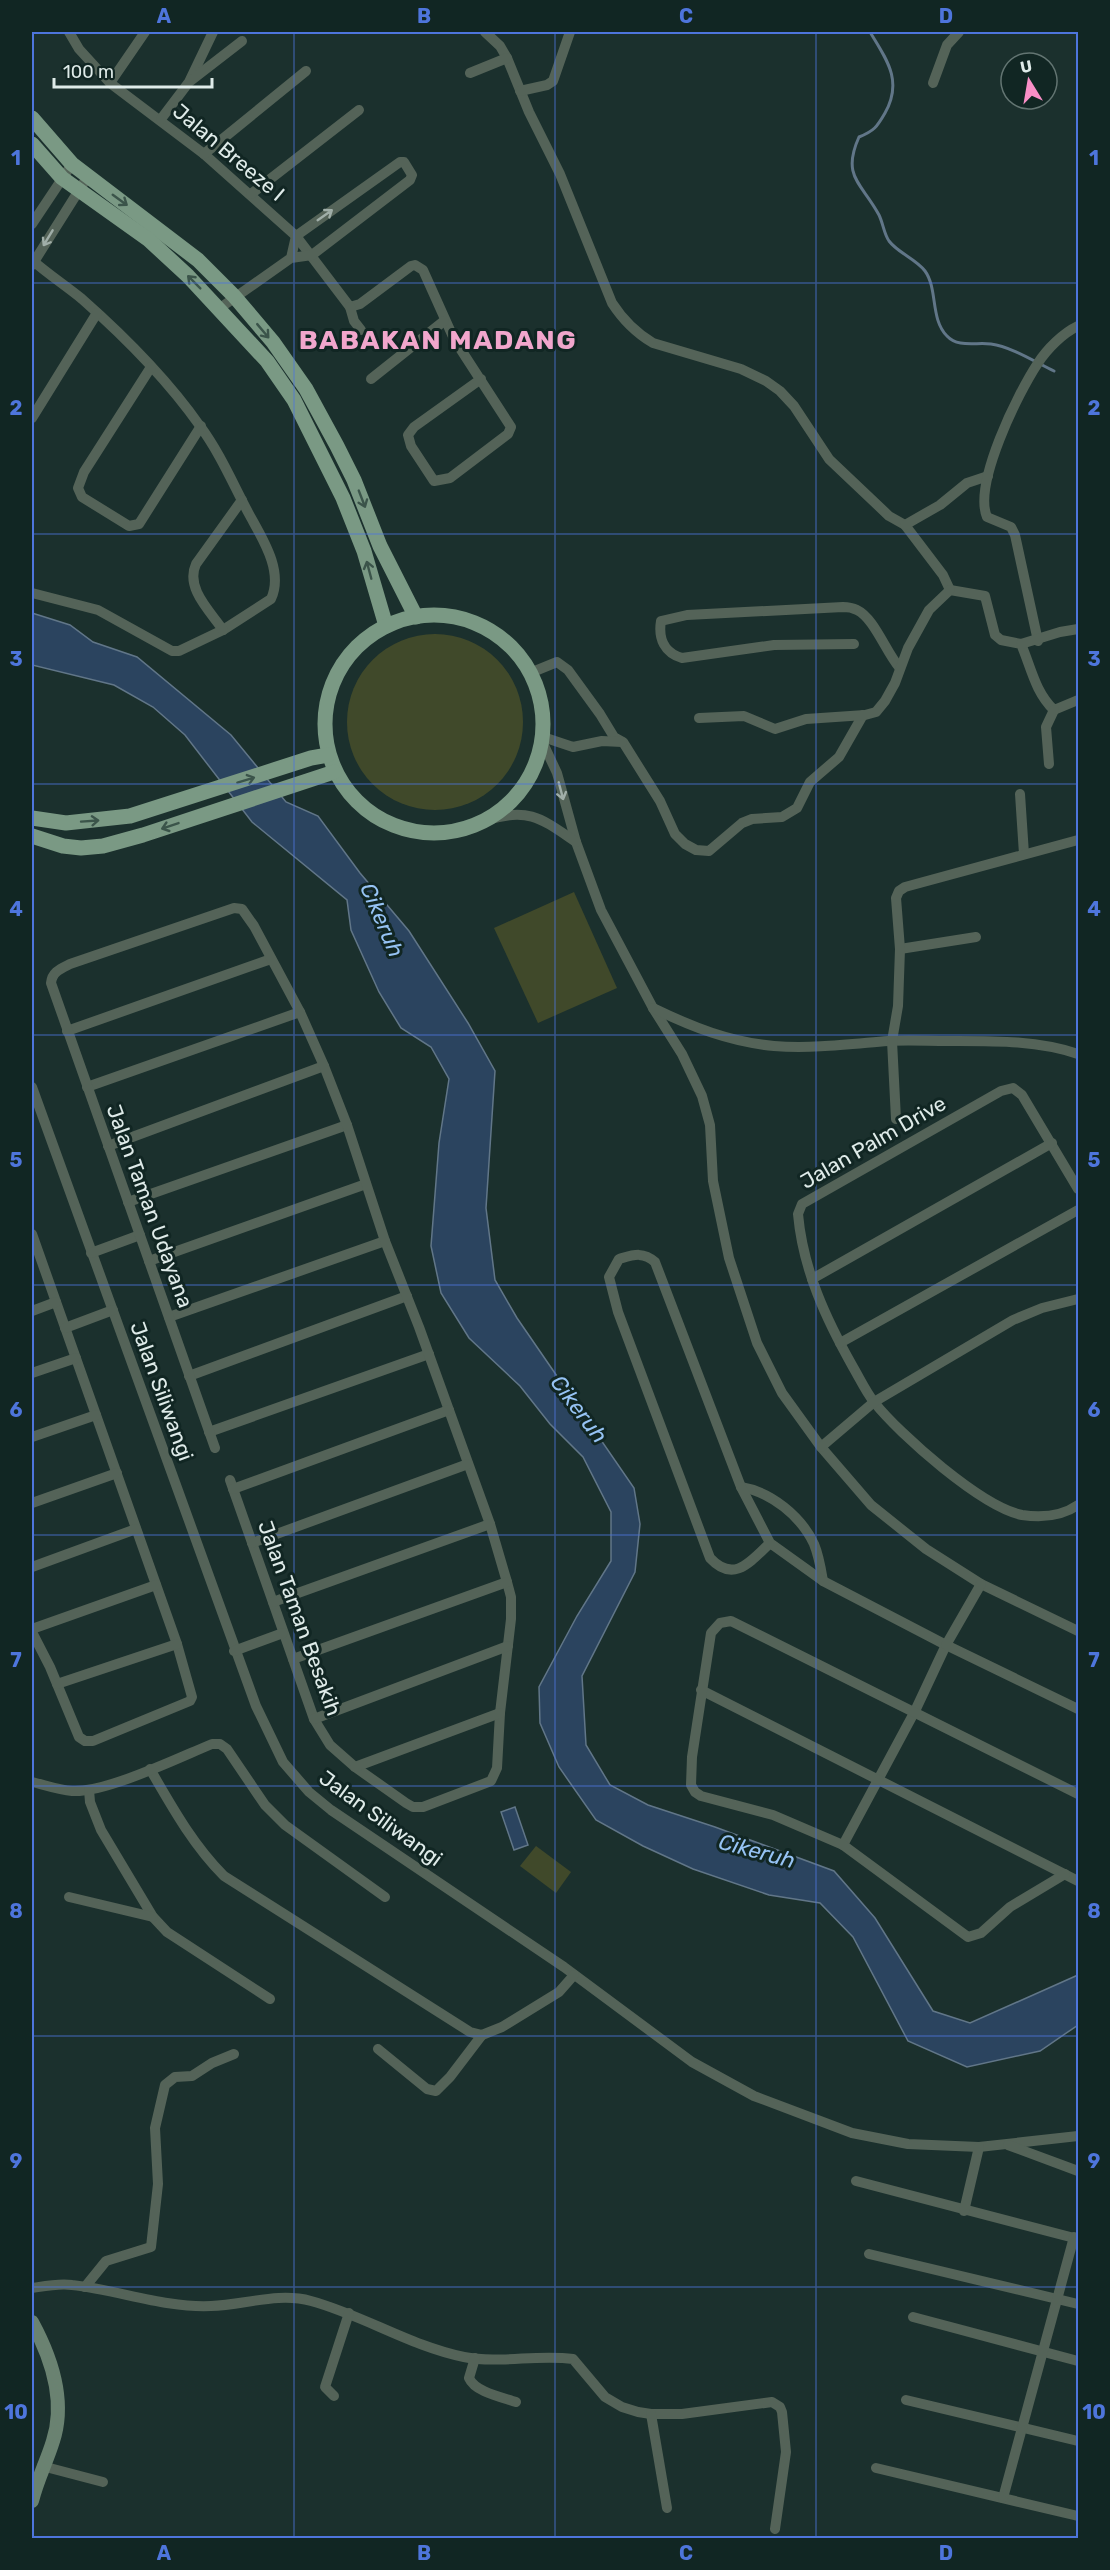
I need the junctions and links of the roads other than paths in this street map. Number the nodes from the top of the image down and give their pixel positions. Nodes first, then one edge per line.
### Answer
1 (70, 32) edge
2 (145, 32) edge
3 (213, 32) edge
4 (485, 32) edge
5 (570, 32) edge
6 (959, 32) edge
7 (243, 41) dead end
8 (507, 58) junction
9 (306, 71) dead end
10 (470, 73) dead end
11 (189, 82) junction
12 (110, 83) junction
13 (933, 83) dead end
14 (520, 91) junction
15 (359, 110) dead end
16 (32, 118) edge
17 (160, 119) junction
18 (32, 144) edge
19 (204, 154) junction
20 (72, 164) junction
21 (88, 176) junction
22 (62, 178) junction
23 (77, 190) junction
24 (251, 194) junction
25 (32, 224) edge
26 (296, 236) junction
27 (312, 255) junction
28 (291, 258) junction
29 (32, 262) edge
30 (234, 296) junction
31 (220, 308) junction
32 (350, 308) junction
33 (97, 313) junction
34 (444, 321) junction
35 (1078, 326) edge
36 (361, 330) dead end
37 (151, 368) junction
38 (371, 379) dead end
39 (481, 379) junction
40 (32, 418) edge
41 (201, 426) junction
42 (988, 476) junction
43 (242, 500) junction
44 (905, 525) junction
45 (950, 590) junction
46 (32, 593) edge
47 (416, 617) junction
48 (386, 626) junction
49 (1078, 629) edge
50 (223, 630) junction
51 (1038, 641) junction
52 (854, 644) dead end
53 (1021, 645) junction
54 (899, 667) junction
55 (530, 672) junction
56 (1078, 700) edge
57 (1054, 710) junction
58 (863, 715) junction
59 (699, 718) dead end
60 (542, 739) junction
61 (623, 742) junction
62 (328, 755) junction
63 (1049, 764) dead end
64 (334, 772) junction
65 (1020, 794) dead end
66 (32, 818) edge
67 (487, 820) junction
68 (32, 836) edge
69 (1078, 840) edge
70 (576, 842) junction
71 (1023, 854) junction
72 (976, 937) dead end
73 (900, 949) junction
74 (271, 959) junction
75 (653, 1008) junction
76 (300, 1012) junction
77 (67, 1031) junction
78 (892, 1041) junction
79 (1078, 1054) edge
80 (324, 1066) junction
81 (32, 1087) edge
82 (87, 1087) junction
83 (896, 1119) dead end
84 (347, 1125) junction
85 (1052, 1143) junction
86 (108, 1146) junction
87 (366, 1184) junction
88 (1078, 1189) edge
89 (128, 1202) junction
90 (1078, 1210) edge
91 (32, 1234) edge
92 (140, 1235) junction
93 (385, 1241) junction
94 (34, 1247) edge
95 (91, 1253) junction
96 (149, 1261) junction
97 (812, 1280) junction
98 (407, 1296) junction
99 (1078, 1299) edge
100 (56, 1302) junction
101 (112, 1310) junction
102 (32, 1311) edge
103 (169, 1317) junction
104 (65, 1328) junction
105 (840, 1343) junction
106 (429, 1354) junction
107 (76, 1358) junction
108 (32, 1373) edge
109 (189, 1376) junction
110 (874, 1402) junction
111 (449, 1410) junction
112 (96, 1415) junction
113 (209, 1432) junction
114 (32, 1437) edge
115 (821, 1447) junction
116 (215, 1448) dead end
117 (468, 1464) junction
118 (117, 1473) junction
119 (741, 1487) junction
120 (32, 1503) edge
121 (1078, 1505) edge
122 (1066, 1513) junction
123 (1078, 1519) edge
124 (490, 1524) junction
125 (136, 1529) junction
126 (252, 1543) junction
127 (770, 1543) junction
128 (32, 1568) edge
129 (823, 1581) junction
130 (507, 1582) junction
131 (981, 1584) junction
132 (156, 1585) junction
133 (273, 1602) junction
134 (32, 1631) edge
135 (1078, 1631) edge
136 (283, 1633) junction
137 (177, 1644) junction
138 (946, 1645) junction
139 (508, 1646) junction
140 (234, 1651) junction
141 (293, 1659) junction
142 (57, 1684) junction
143 (701, 1690) junction
144 (1078, 1708) edge
145 (915, 1711) junction
146 (500, 1713) junction
147 (314, 1719) junction
148 (355, 1767) junction
149 (150, 1769) junction
150 (879, 1780) junction
151 (32, 1782) edge
152 (89, 1790) junction
153 (1078, 1794) edge
154 (843, 1845) junction
155 (1065, 1874) junction
156 (1078, 1881) edge
157 (69, 1897) dead end
158 (385, 1897) dead end
159 (153, 1917) junction
160 (574, 1975) junction
161 (270, 1999) dead end
162 (482, 2036) junction
163 (378, 2049) dead end
164 (234, 2054) dead end
165 (1078, 2136) edge
166 (1005, 2144) junction
167 (979, 2147) junction
168 (1078, 2171) edge
169 (856, 2181) dead end
170 (964, 2211) junction
171 (1076, 2238) edge
172 (869, 2254) dead end
173 (85, 2287) junction
174 (32, 2288) edge
175 (1056, 2299) junction
176 (1078, 2304) edge
177 (348, 2313) junction
178 (913, 2317) dead end
179 (32, 2322) edge
180 (1043, 2351) junction
181 (475, 2358) junction
182 (1078, 2361) edge
183 (334, 2396) dead end
184 (906, 2400) dead end
185 (516, 2402) dead end
186 (651, 2415) junction
187 (1022, 2426) junction
188 (1078, 2441) edge
189 (42, 2466) junction
190 (876, 2468) dead end
191 (103, 2482) dead end
192 (1003, 2498) junction
193 (32, 2501) edge
194 (667, 2508) dead end
195 (1078, 2516) edge
196 (775, 2529) dead end

1 - 12 street, Jalan Breeze I
2 - 12 street
3 - 11 street
4 - 8 street
5 - 14 street
6 - 13 street
7 - 11 street
8 - 10 street
8 - 14 street
9 - 19 street
11 - 17 street
12 - 17 street, Jalan Breeze I
14 - 44 street
15 - 24 street
16 - 20 main road
17 - 19 street, Jalan Breeze I
18 - 22 main road
19 - 24 street, Jalan Breeze I
20 - 21 main road
20 - 22 street
21 - 23 street
21 -> 30 main road
22 - 23 main road
22 - 25 street
23 -> 29 street
31 -> 23 main road
24 - 26 street, Jalan Breeze I
26 - 27 street, Jalan Breeze I
26 -> 27 street
26 - 28 street
27 - 28 street
27 - 32 street, Jalan Breeze I
28 - 30 street
29 - 33 street
30 - 31 street
30 -> 47 main road
48 -> 31 main road
32 - 34 street
32 - 36 street, Jalan Breeze I
33 - 37 street
33 - 40 street
34 - 38 street
34 - 39 street
35 - 42 street
37 - 41 street
37 - 41 street
39 - 39 street
41 - 43 street
42 - 44 street
42 - 51 street
43 - 50 street
43 - 50 street
44 - 45 street
45 - 53 street
45 - 54 street
46 - 50 street
47 - 48 main road
47 - 55 main road
48 - 62 main road
49 - 51 street
51 - 53 street
52 - 54 street
53 - 57 street
54 - 58 street
55 - 60 main road
55 - 61 street
56 - 57 street
57 - 63 street
58 - 59 street
58 - 61 street
60 - 61 street
60 - 67 main road
60 -> 70 street
62 - 64 main road
66 -> 62 main road
64 - 67 main road
64 -> 68 main road
65 - 71 street
67 - 70 street
69 - 71 street
70 - 75 street
71 - 73 street
72 - 73 street
73 - 78 street
74 - 76 street
74 - 77 street
74 - 77 street, Jalan Taman Udayana
75 - 78 street
75 - 115 street
76 - 80 street
76 - 82 street
77 - 82 street, Jalan Taman Udayana
78 - 79 street
78 - 83 street
80 - 84 street
80 - 86 street
81 - 95 street, Jalan Siliwangi
82 - 86 street, Jalan Taman Udayana
84 - 87 street
84 - 89 street
85 - 88 street, Jalan Palm Drive
85 - 97 street
85 - 97 street, Jalan Palm Drive
86 - 89 street, Jalan Taman Udayana
87 - 93 street
87 - 96 street
89 - 92 street, Jalan Taman Udayana
90 - 105 street
91 - 94 street
92 - 95 street
92 - 96 street, Jalan Taman Udayana
93 - 98 street
93 - 103 street
94 - 100 street
95 - 101 street, Jalan Siliwangi
96 - 103 street, Jalan Taman Udayana
97 - 105 street, Jalan Palm Drive
98 - 106 street
98 - 109 street
99 - 110 street
100 - 102 street
100 - 104 street
101 - 104 street
101 - 140 street, Jalan Siliwangi
103 - 109 street, Jalan Taman Udayana
104 - 107 street
105 - 110 street, Jalan Palm Drive
106 - 111 street
106 - 113 street
107 - 108 street
107 - 112 street
109 - 113 street, Jalan Taman Udayana
110 - 115 street
110 - 122 street, Jalan Palm Drive
111 - 117 street
111 - 126 street, Jalan Taman Besakih
112 - 114 street
112 - 118 street
113 - 116 street, Jalan Taman Udayana
115 - 131 street
117 - 124 street
117 - 126 street
118 - 120 street
118 - 125 street
119 - 127 street
119 - 127 street
119 - 129 street
121 - 122 street
122 - 123 street
124 - 130 street
124 - 133 street
125 - 128 street
125 - 132 street
126 - 133 street, Jalan Taman Besakih
127 - 129 street
129 - 138 street
130 - 139 street
130 - 141 street
131 - 135 street
131 - 138 street
132 - 134 street
132 - 137 street
133 - 136 street, Jalan Taman Besakih
134 - 142 street
136 - 140 street
136 - 141 street, Jalan Taman Besakih
137 - 142 street
137 - 142 street
138 - 144 street
138 - 145 street
139 - 146 street
139 - 147 street
140 - 160 street, Jalan Siliwangi
141 - 147 street, Jalan Taman Besakih
143 - 145 street
143 - 150 street
143 - 154 street
145 - 150 street
145 - 153 street
146 - 148 street
146 - 148 street, Jalan Taman Besakih
147 - 148 street, Jalan Taman Besakih
149 - 152 street
149 - 158 street
149 - 162 street
150 - 154 street
150 - 155 street
151 - 152 street
152 - 159 street
154 - 155 street
155 - 156 street
157 - 159 street
159 - 161 street
160 - 162 street
160 - 167 street, Jalan Siliwangi
162 - 163 street
164 - 173 street
165 - 166 street, Jalan Siliwangi
166 - 167 street, Jalan Siliwangi
166 - 168 street
167 - 170 street
169 - 170 street
170 - 171 street
171 - 175 street
172 - 175 street
173 - 174 street
173 - 177 street
175 - 176 street
175 - 180 street
177 - 181 street
177 - 183 street
178 - 180 street
179 - 189 street
180 - 182 street
180 - 187 street
181 - 185 street
181 - 186 street
184 - 187 street
186 - 194 street
186 - 196 street
187 - 188 street
187 - 192 street
189 - 191 street
189 - 193 street
190 - 192 street
192 - 195 street

